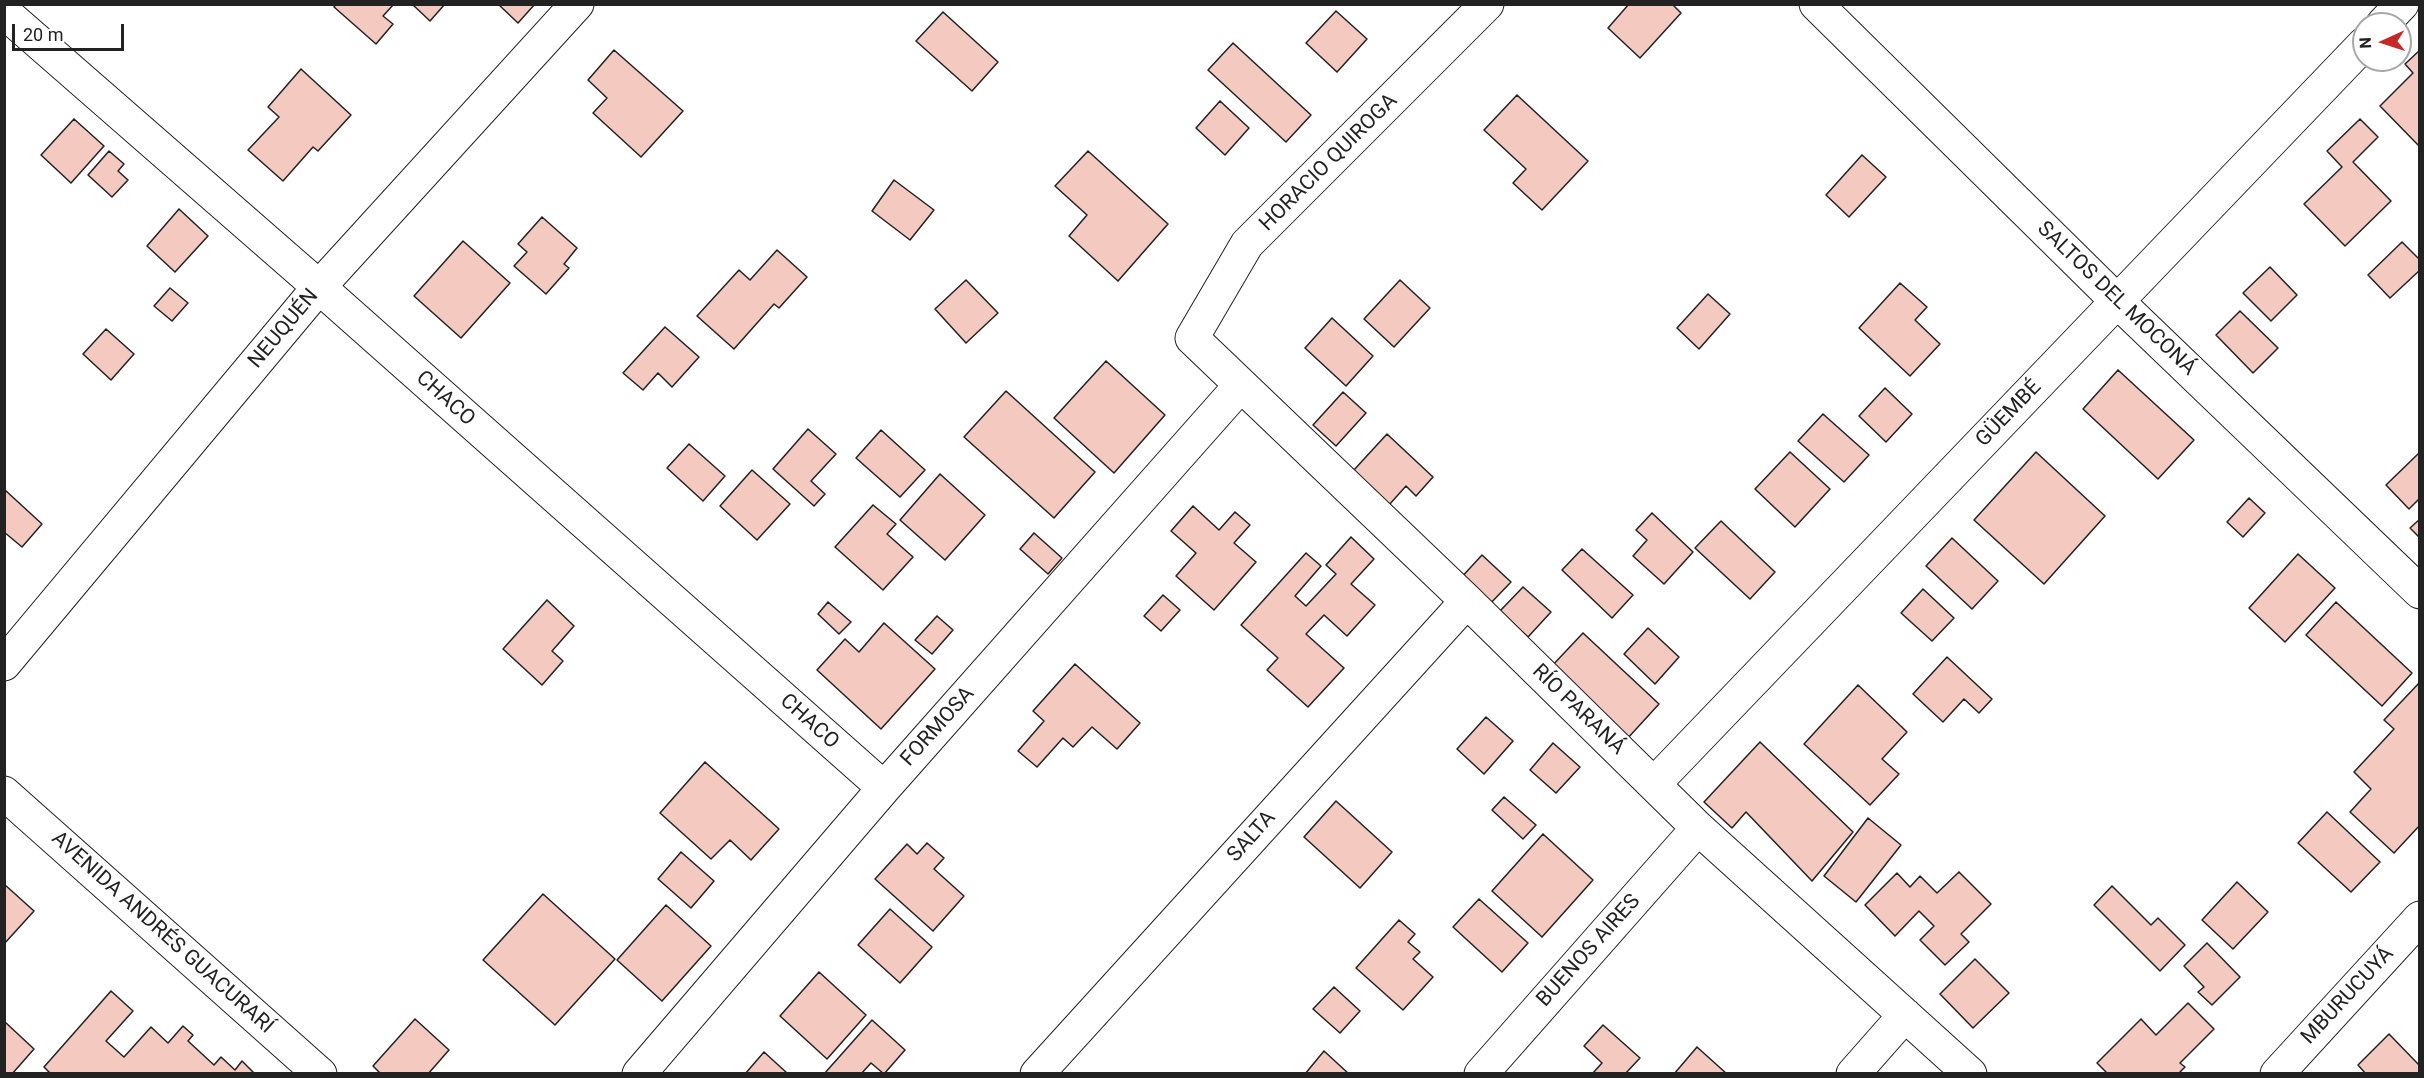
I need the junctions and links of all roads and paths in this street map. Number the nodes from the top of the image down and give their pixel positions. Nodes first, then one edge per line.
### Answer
1 (577, 4) edge
2 (1487, 4) edge
3 (1816, 4) edge
4 (4, 12) edge
5 (2352, 56) edge
6 (319, 287) junction
7 (2117, 301) junction
8 (1192, 338) joint
9 (1241, 385) junction
10 (2420, 592) edge
11 (1467, 601) junction
12 (4, 664) edge
13 (1654, 784) junction
14 (884, 788) junction
15 (4, 793) edge
16 (1698, 828) junction
17 (2420, 918) edge
18 (1905, 1014) junction
19 (320, 1074) edge
20 (639, 1074) edge
21 (1037, 1074) edge
22 (1481, 1074) edge
23 (1853, 1074) edge
24 (1970, 1074) edge
25 (2277, 1074) edge

1 - 6 street, NEUQUÉN
2 - 8 street, HORACIO QUIROGA
3 - 7 street, SALTOS DEL MOCONÁ
4 - 6 street, CHACO
5 - 7 street, GÜEMBÉ
6 - 12 street, NEUQUÉN
6 - 14 street, CHACO
7 - 10 street, SALTOS DEL MOCONÁ
7 - 13 street, GÜEMBÉ
8 - 9 street, RÍO PARANÁ
9 - 11 street, RÍO PARANÁ
9 - 14 street, FORMOSA
11 - 13 street, RÍO PARANÁ
11 - 21 street, SALTA
13 - 16 street, RÍO PARANÁ
14 - 20 street, FORMOSA
15 - 19 street, AVENIDA ANDRÉS GUACURARÍ
16 - 18 street, RÍO PARANÁ
16 - 22 street, BUENOS AIRES
17 - 25 street, MBURUCUYÁ
18 - 23 street
18 - 24 street, RÍO PARANÁ

